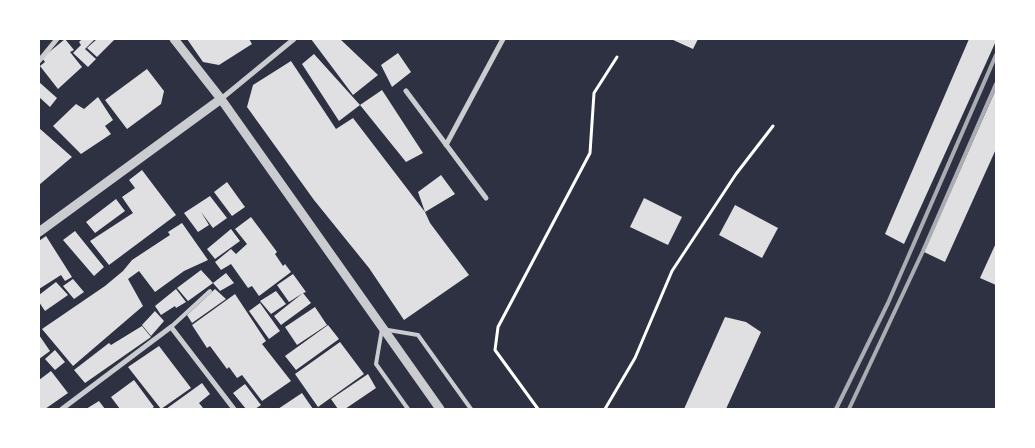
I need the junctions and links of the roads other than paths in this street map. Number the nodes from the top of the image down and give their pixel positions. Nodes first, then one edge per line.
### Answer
1 (56, 39) edge
2 (174, 39) edge
3 (294, 39) edge
4 (503, 39) edge
5 (39, 60) edge
6 (406, 91) dead end
7 (221, 99) junction
8 (446, 145) junction
9 (486, 198) dead end
10 (39, 232) edge
11 (210, 291) dead end
12 (172, 327) junction
13 (382, 329) junction
14 (62, 409) edge
15 (234, 409) edge
16 (408, 409) edge
17 (440, 409) edge
18 (471, 409) edge

1 - 5 street
2 - 7 street
3 - 7 street
4 - 8 street
6 - 8 street
7 - 10 street
7 - 13 street
8 - 9 street
11 - 12 lane
12 - 14 street
12 - 15 street
13 - 16 lane
13 - 17 street
13 - 18 lane

